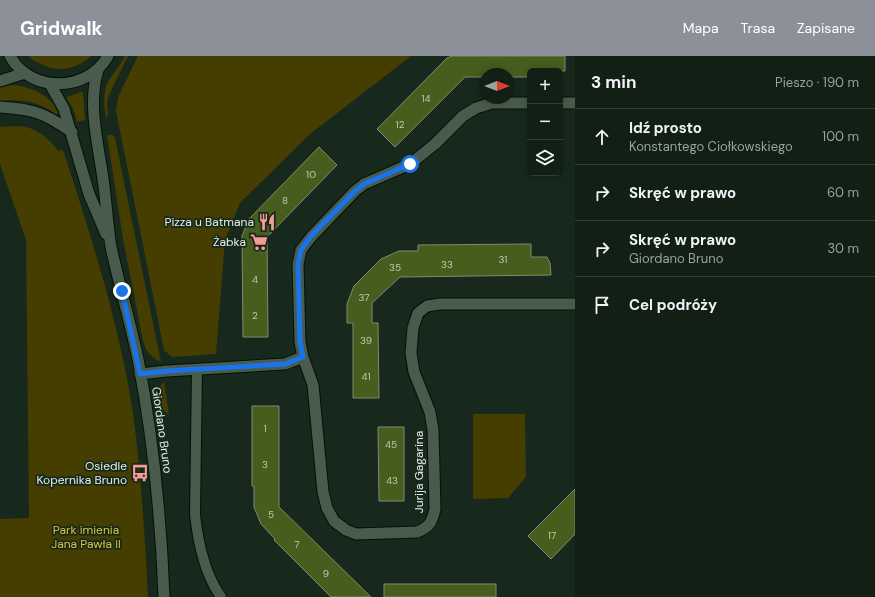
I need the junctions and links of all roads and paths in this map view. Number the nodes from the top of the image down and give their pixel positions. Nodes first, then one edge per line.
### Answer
1 (10, 56) edge
2 (108, 56) edge
3 (98, 70) junction
4 (24, 73) junction
5 (0, 81) edge
6 (50, 84) junction
7 (527, 103) edge
8 (563, 103) edge
9 (575, 103) edge
10 (0, 107) edge
11 (72, 132) junction
12 (111, 246) junction
13 (575, 304) edge
14 (303, 357) junction
15 (197, 369) junction
16 (140, 374) junction
17 (164, 597) edge
18 (220, 597) edge

1 - 4 street
2 - 3 street
3 - 6 street
3 - 12 street, Giordano Bruno
4 - 5 street
4 - 6 street
6 - 11 street, Giordano Bruno
7 - 14 street, Jurija Gagarina
8 - 9 street
10 - 11 street
11 - 12 street, Giordano Bruno
12 - 16 street, Giordano Bruno
13 - 14 street, Jurija Gagarina
14 - 15 street
15 - 16 street
15 - 18 lane
16 - 17 street, Giordano Bruno

